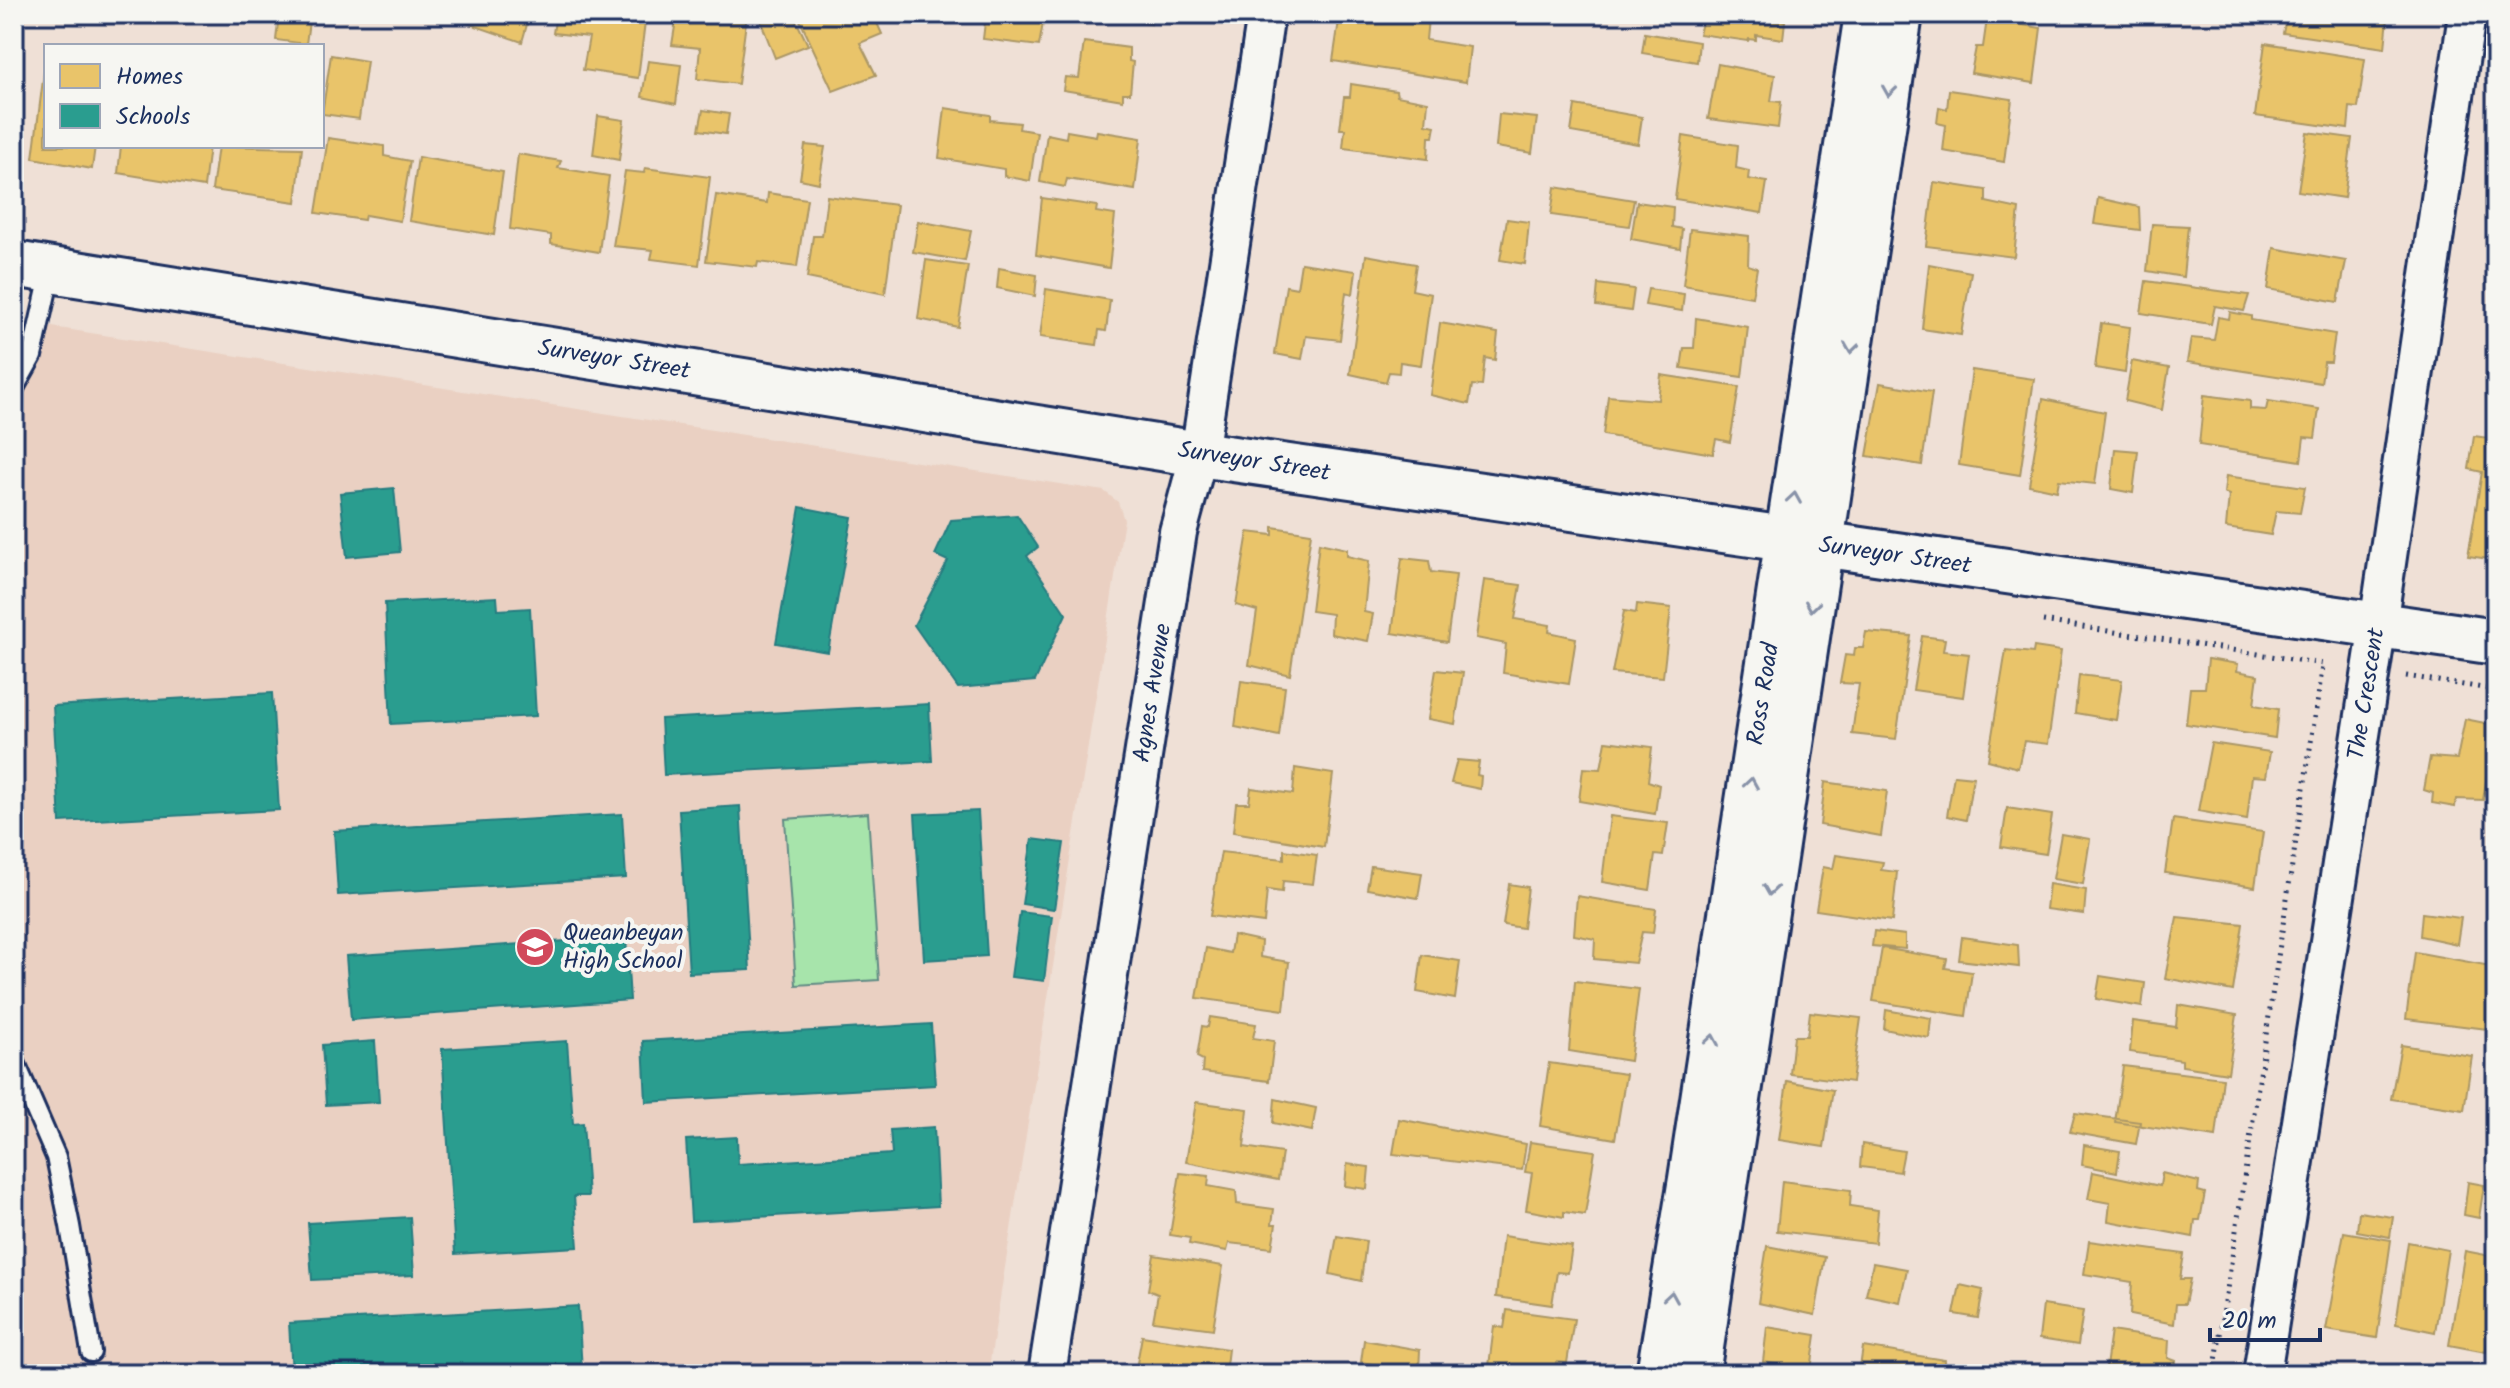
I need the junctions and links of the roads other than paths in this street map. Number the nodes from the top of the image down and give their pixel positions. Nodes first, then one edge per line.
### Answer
1 (1266, 14) edge
2 (1867, 14) edge
3 (1900, 14) edge
4 (2467, 14) edge
5 (33, 268) edge
6 (14, 388) edge
7 (1199, 454) junction
8 (1804, 543) junction
9 (2378, 625) junction
10 (2496, 642) edge
11 (14, 1060) edge
12 (91, 1352) dead end
13 (1047, 1374) edge
14 (1659, 1374) edge
15 (1697, 1374) edge
16 (2262, 1374) edge

1 - 7 street, Agnes Avenue
8 -> 2 street, Ross Road
3 -> 8 street, Ross Road
4 - 9 street, The Crescent
5 - 6 lane
5 - 7 street, Surveyor Street
7 - 8 street, Surveyor Street
7 - 13 street, Agnes Avenue
8 - 9 street, Surveyor Street
14 -> 8 street, Ross Road
8 -> 15 street, Ross Road
9 - 10 street, Surveyor Street
9 - 16 street, The Crescent
11 - 12 lane

